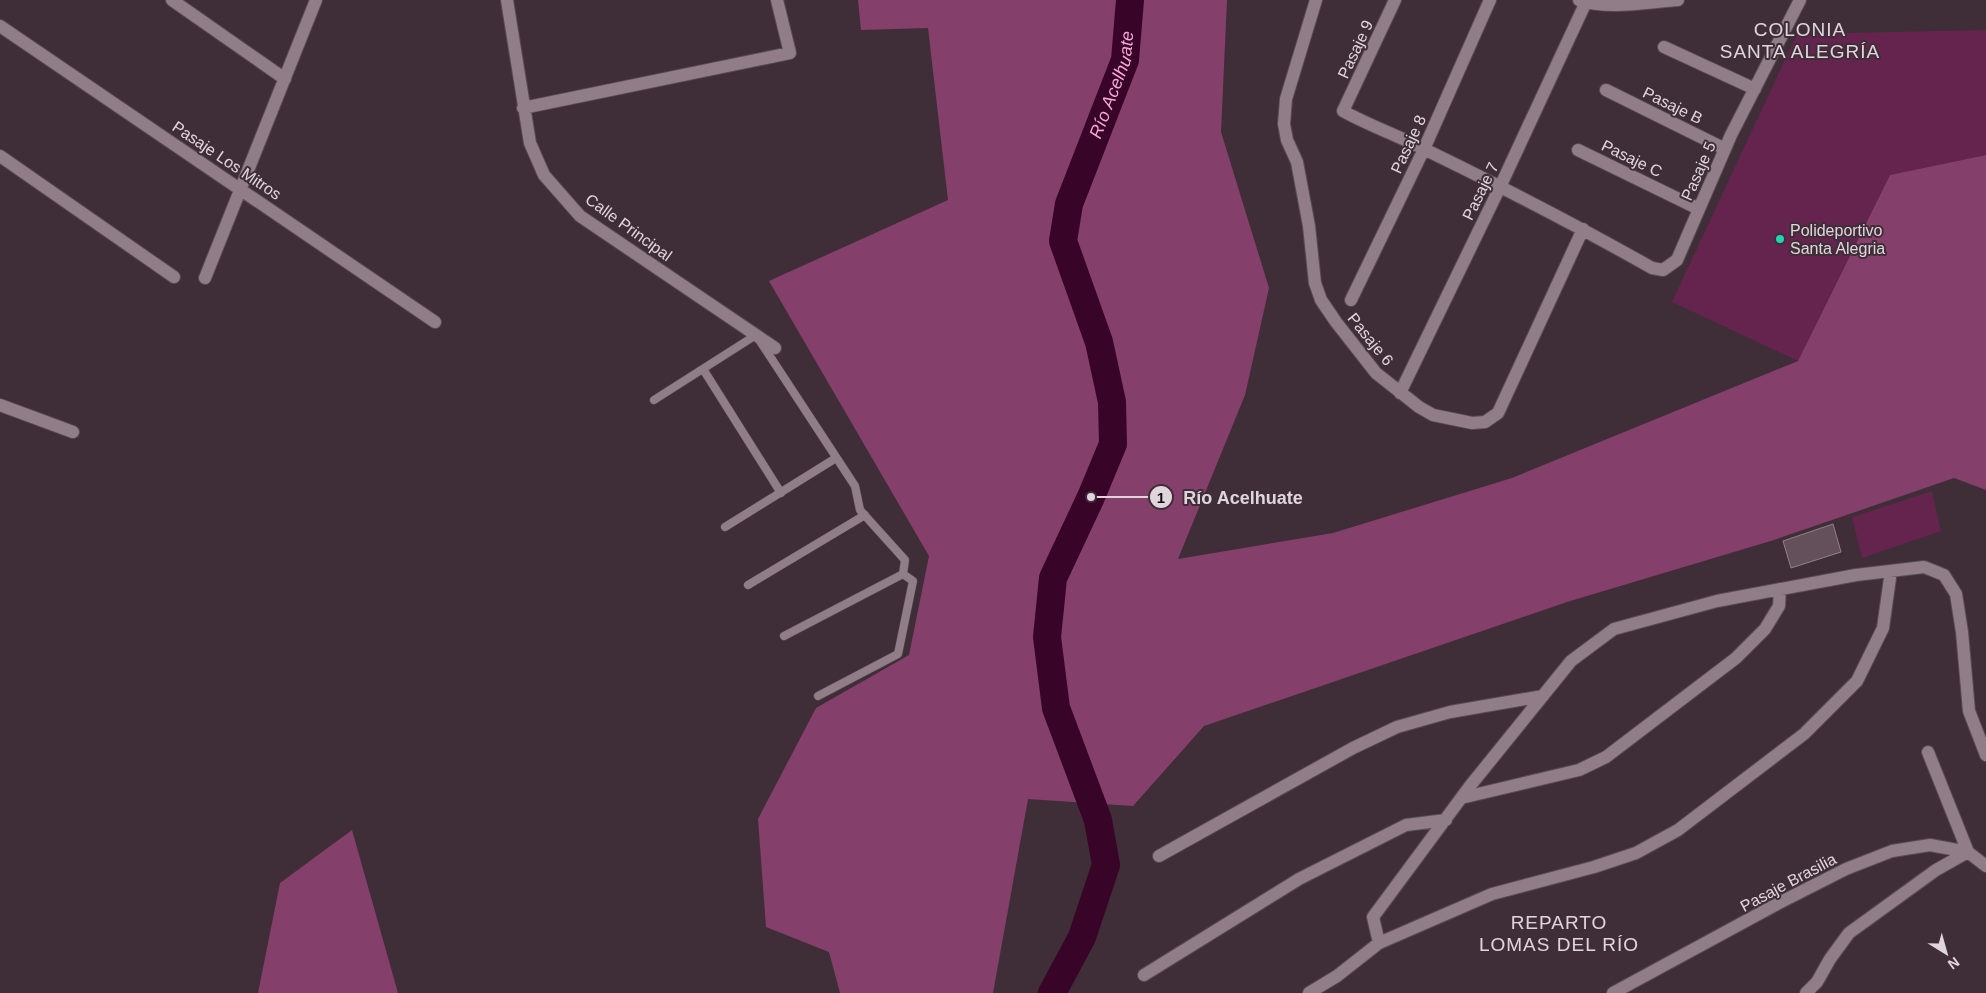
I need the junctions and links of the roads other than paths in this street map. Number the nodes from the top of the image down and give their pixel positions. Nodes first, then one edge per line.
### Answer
1 (172, 0) edge
2 (316, 0) edge
3 (506, 0) edge
4 (777, 0) edge
5 (1316, 0) edge
6 (1395, 0) edge
7 (1490, 0) edge
8 (1678, 0) edge
9 (1800, 0) edge
10 (1583, 1) edge
11 (0, 26) edge
12 (1664, 48) dead end
13 (285, 79) junction
14 (1754, 89) junction
15 (1606, 90) dead end
16 (523, 108) junction
17 (1424, 149) junction
18 (1725, 149) junction
19 (1578, 150) dead end
20 (0, 156) edge
21 (1500, 187) junction
22 (241, 189) junction
23 (1699, 209) junction
24 (1582, 228) junction
25 (174, 277) dead end
26 (206, 278) dead end
27 (1351, 300) dead end
28 (435, 322) dead end
29 (756, 335) junction
30 (775, 348) dead end
31 (703, 369) junction
32 (1400, 394) junction
33 (654, 400) dead end
34 (0, 405) edge
35 (73, 432) dead end
36 (836, 458) junction
37 (780, 493) junction
38 (865, 515) junction
39 (725, 527) dead end
40 (1891, 571) junction
41 (903, 574) junction
42 (748, 585) dead end
43 (1780, 589) junction
44 (784, 636) dead end
45 (818, 696) dead end
46 (1543, 696) junction
47 (1928, 752) dead end
48 (1986, 755) edge
49 (1461, 798) junction
50 (1446, 820) junction
51 (1968, 852) junction
52 (1159, 856) dead end
53 (1986, 866) edge
54 (1379, 943) junction
55 (1144, 975) dead end
56 (1309, 993) edge
57 (1613, 993) edge
58 (1806, 993) edge

1 - 13 street
2 - 13 street
3 - 16 street, Calle Principal
4 - 16 street
5 - 32 street, Pasaje 6
6 - 17 street, Pasaje 9
7 - 17 street, Pasaje 8
8 - 10 street
9 - 14 street, Pasaje 5
10 - 21 street, Pasaje 7
11 - 22 street, Pasaje Los Mitros
12 - 14 street
13 - 22 street
14 - 18 street, Pasaje 5
15 - 18 street, Pasaje B
16 - 29 street, Calle Principal
17 - 21 street
17 - 27 street, Pasaje 8
18 - 23 street, Pasaje 5
19 - 23 street, Pasaje C
20 - 25 street
21 - 24 street
21 - 32 street, Pasaje 7
22 - 26 street
22 - 28 street, Pasaje Los Mitros
23 - 24 street, Pasaje 5
24 - 32 street, Pasaje 6
29 - 30 street, Calle Principal
29 - 31 lane
29 - 36 lane
31 - 33 lane
31 - 37 lane
34 - 35 street
36 - 37 lane
36 - 38 lane
37 - 39 lane
38 - 41 lane
38 - 42 lane
40 - 43 street
40 - 48 street
40 - 54 street
41 - 44 lane
41 - 45 lane
43 - 46 street
43 - 49 street
46 - 49 street
46 - 52 street
47 - 51 street
49 - 50 street
50 - 54 street
50 - 55 street
51 - 53 street, Pasaje Brasilia
51 - 57 street, Pasaje Brasilia
51 - 58 street
54 - 56 street

